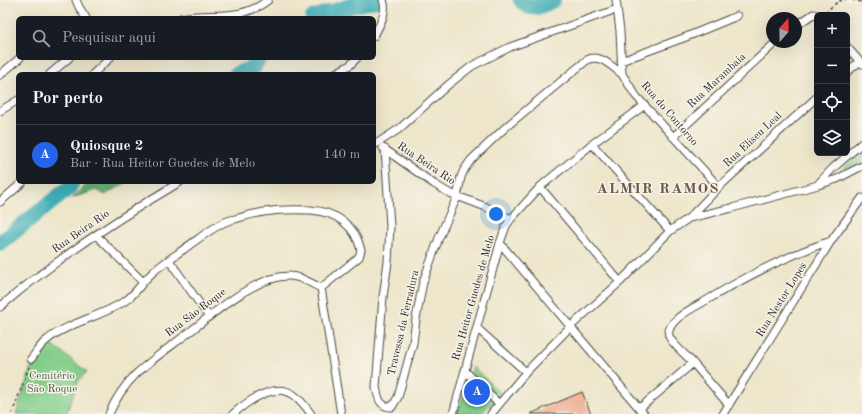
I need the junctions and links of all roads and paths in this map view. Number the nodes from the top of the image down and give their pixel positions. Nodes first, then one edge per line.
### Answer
1 (76, 0) edge
2 (268, 0) edge
3 (616, 0) edge
4 (846, 0) edge
5 (852, 0) edge
6 (384, 2) edge
7 (862, 2) edge
8 (617, 10) junction
9 (822, 12) edge
10 (814, 14) edge
11 (85, 16) edge
12 (194, 16) edge
13 (737, 16) dead end
14 (802, 22) edge
15 (376, 31) edge
16 (769, 48) edge
17 (848, 48) edge
18 (18, 60) edge
19 (67, 60) edge
20 (108, 60) edge
21 (355, 60) edge
22 (621, 61) junction
23 (861, 63) edge
24 (850, 70) edge
25 (52, 72) edge
26 (95, 72) edge
27 (338, 72) edge
28 (622, 74) junction
29 (0, 75) edge
30 (814, 100) edge
31 (16, 101) edge
32 (645, 106) junction
33 (0, 111) edge
34 (673, 137) junction
35 (376, 142) edge
36 (862, 143) edge
37 (376, 144) edge
38 (592, 144) junction
39 (385, 149) junction
40 (862, 166) edge
41 (21, 184) edge
42 (177, 184) edge
43 (818, 185) junction
44 (540, 187) junction
45 (719, 187) junction
46 (457, 197) junction
47 (862, 198) edge
48 (0, 202) edge
49 (689, 218) junction
50 (511, 219) junction
51 (670, 231) junction
52 (96, 235) junction
53 (831, 241) junction
54 (500, 243) junction
55 (169, 260) junction
56 (143, 282) junction
57 (620, 282) junction
58 (321, 288) junction
59 (0, 307) edge
60 (209, 317) junction
61 (571, 326) junction
62 (478, 329) junction
63 (31, 359) joint
64 (693, 363) junction
65 (465, 371) junction
66 (526, 372) junction
67 (499, 404) junction
68 (728, 406) junction
69 (642, 411) edge
70 (12, 414) edge
71 (109, 414) edge
72 (233, 414) edge
73 (311, 414) edge
74 (341, 414) edge
75 (453, 414) edge
76 (491, 414) edge
77 (723, 414) edge

1 - 11 street
2 - 12 street
3 - 8 street, Rua do Contorno
4 - 9 path
5 - 7 path
6 - 15 street
8 - 22 street, Rua do Contorno
8 - 35 street
10 - 14 street
13 - 22 street
16 - 34 street, Rua Marambaia
17 - 23 street
18 - 29 street
19 - 25 street
20 - 26 street
21 - 27 street
22 - 28 street, Rua do Contorno
23 - 24 street
28 - 32 street, Rua do Contorno
28 - 46 street, Travessa da Ferradura
30 - 45 street, Rua Eliseu Leal
31 - 33 street
32 - 34 street, Rua do Contorno
32 - 38 street, Rua Heitor Guedes de Melo
34 - 45 street, Rua do Contorno
36 - 43 street
37 - 39 street, Rua Beira Rio
38 - 44 street, Rua Heitor Guedes de Melo
38 - 51 street
39 - 46 street, Rua Beira Rio
39 - 46 street, Travessa da Ferradura
40 - 43 street
41 - 48 street
42 - 52 street, Rua Beira Rio
43 - 49 street
44 - 50 street, Rua Heitor Guedes de Melo
44 - 57 street
45 - 49 street, Rua Eliseu Leal
46 - 50 street, Rua Beira Rio
47 - 53 street, Rua Nestor Lopes
49 - 51 street
50 - 54 street, Rua Heitor Guedes de Melo
51 - 57 street
52 - 56 street
52 - 59 street, Rua Beira Rio
53 - 64 street
53 - 68 street, Rua Nestor Lopes
54 - 61 street
54 - 62 street, Rua Heitor Guedes de Melo
55 - 56 street
55 - 58 street
55 - 60 street
56 - 63 street
57 - 61 street
58 - 60 street, Rua Sâo Roque
58 - 74 street
60 - 71 street, Rua Sâo Roque
61 - 66 street
61 - 69 street
62 - 65 street, Rua Heitor Guedes de Melo
62 - 66 street
63 - 70 path
64 - 68 street
64 - 69 street
65 - 67 street
65 - 75 street, Rua Heitor Guedes de Melo
66 - 67 street
67 - 76 street
68 - 77 street, Rua Nestor Lopes
72 - 73 street

